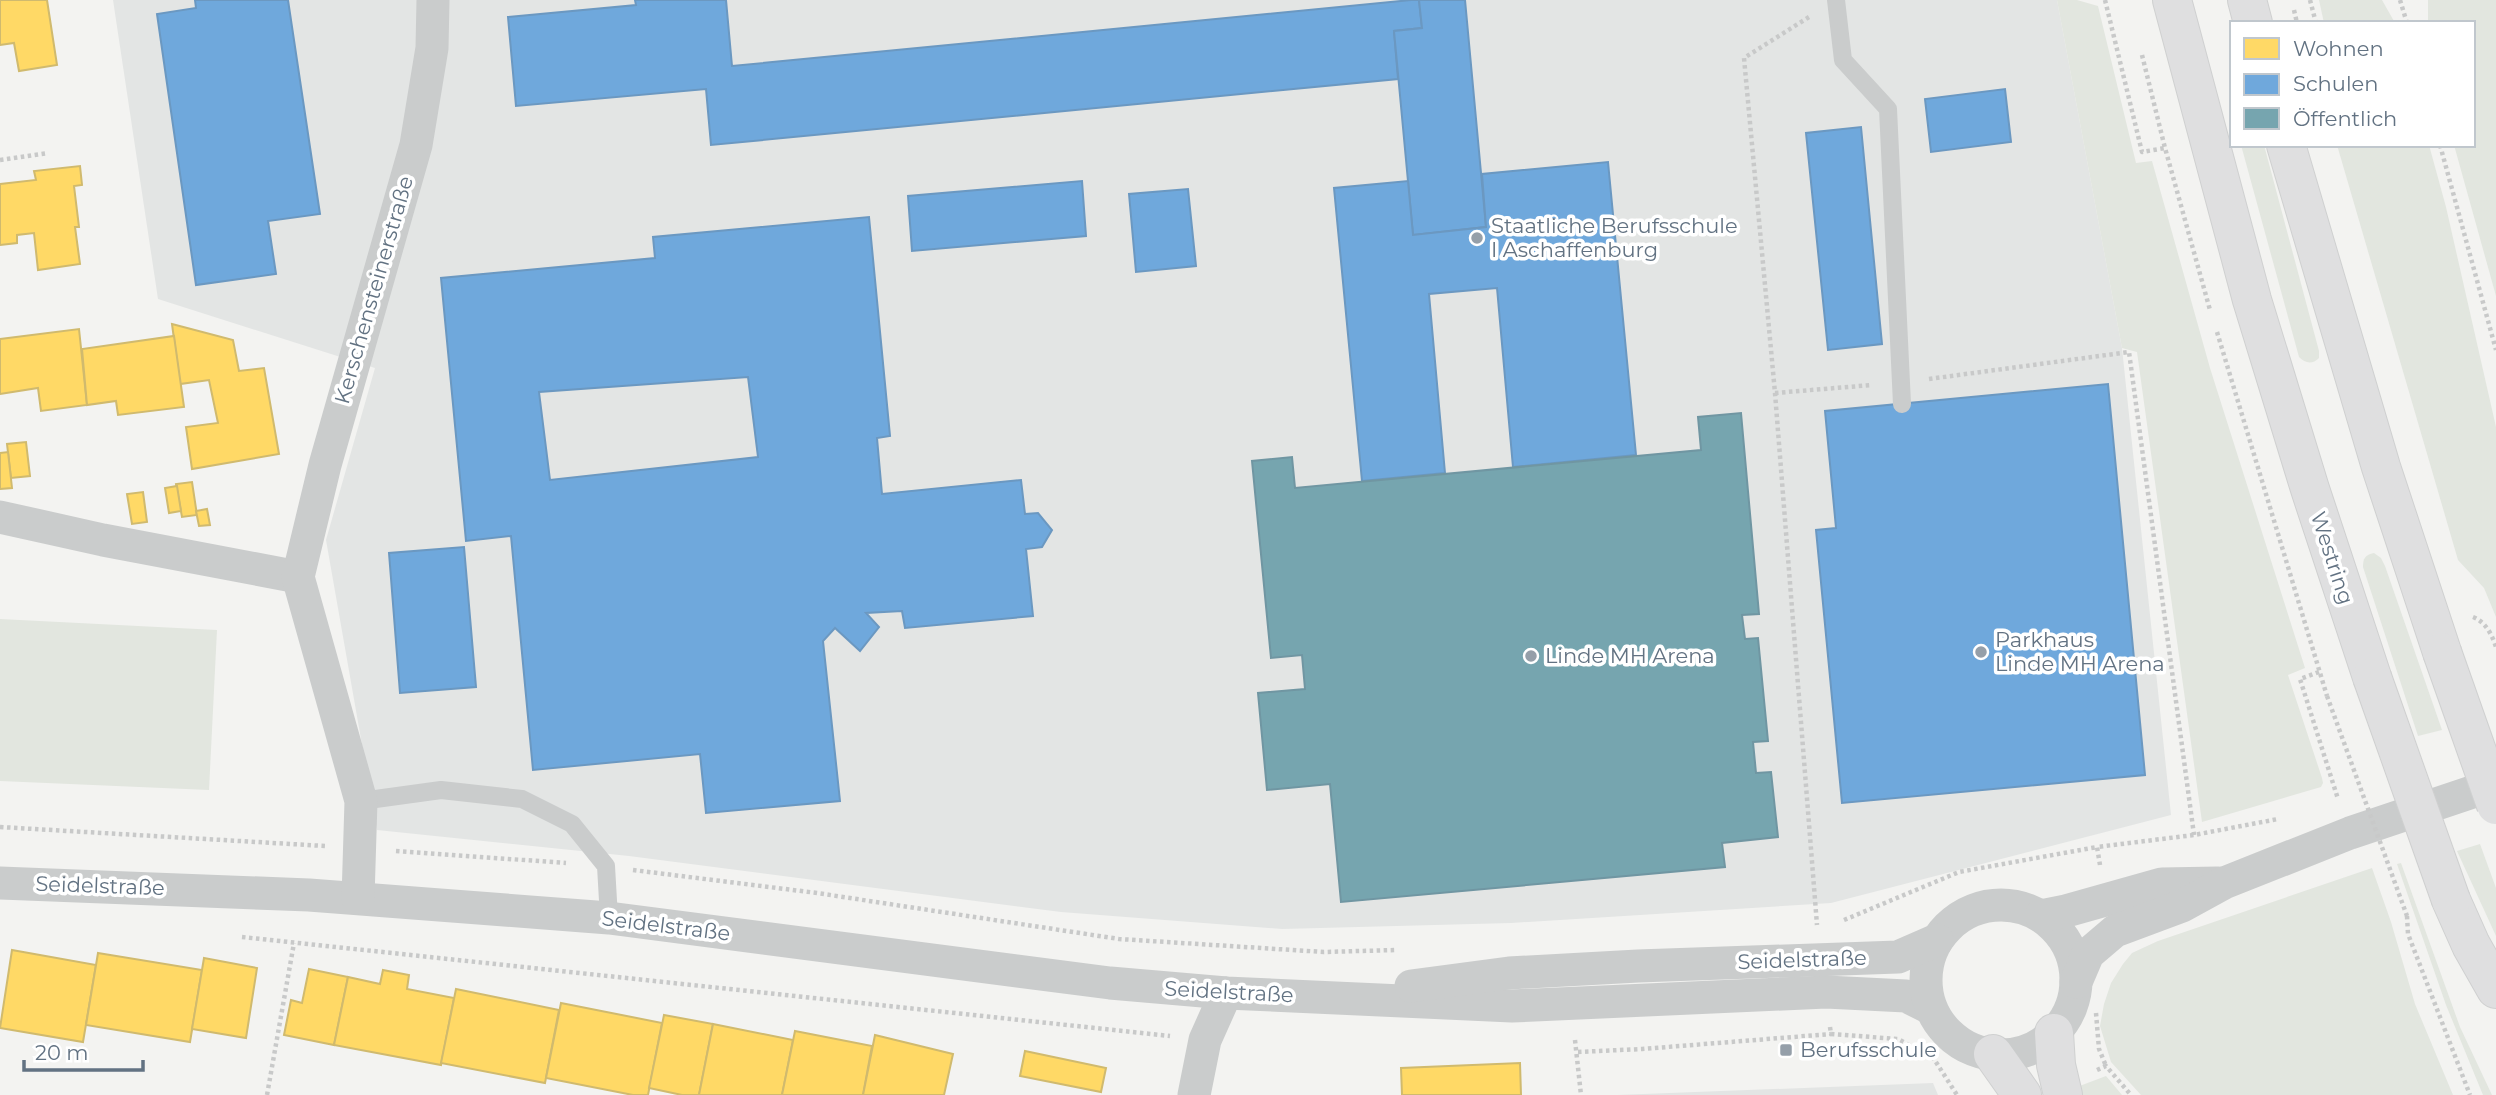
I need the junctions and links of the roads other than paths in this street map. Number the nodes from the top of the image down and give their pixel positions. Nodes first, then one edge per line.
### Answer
1 (433, 0) edge
2 (1836, 0) edge
3 (2172, 0) edge
4 (2247, 0) edge
5 (2252, 21) edge
6 (2287, 147) edge
7 (1902, 404) dead end
8 (0, 517) edge
9 (298, 577) junction
10 (2496, 784) edge
11 (361, 801) junction
12 (2496, 805) edge
13 (0, 883) edge
14 (2224, 883) junction
15 (358, 898) junction
16 (2041, 916) junction
17 (609, 918) junction
18 (1937, 940) junction
19 (2076, 982) junction
20 (2496, 989) edge
21 (1226, 993) junction
22 (1329, 997) junction
23 (1930, 1008) junction
24 (2054, 1033) junction
25 (1993, 1054) junction
26 (1194, 1095) edge
27 (2022, 1095) edge
28 (2063, 1095) edge

1 - 9 street, Kerschensteinerstraße
2 - 7 lane
3 - 20 highway, Westring, bridge
4 - 5 highway
6 - 12 highway, bridge
8 - 9 street
9 - 11 street, Kerschensteinerstraße
10 - 14 street
11 - 15 street, Kerschensteinerstraße
11 - 17 lane
13 - 15 street, Seidelstraße
14 - 16 street
14 - 19 street
15 - 17 street, Seidelstraße
16 - 18 street
16 - 19 street
17 - 21 street, Seidelstraße
18 - 22 street, Seidelstraße
18 - 23 street
19 - 24 street
21 - 22 street, Seidelstraße
21 - 26 street
22 - 23 street, Seidelstraße
23 - 25 street
24 - 25 street
24 - 28 highway
25 - 27 highway

